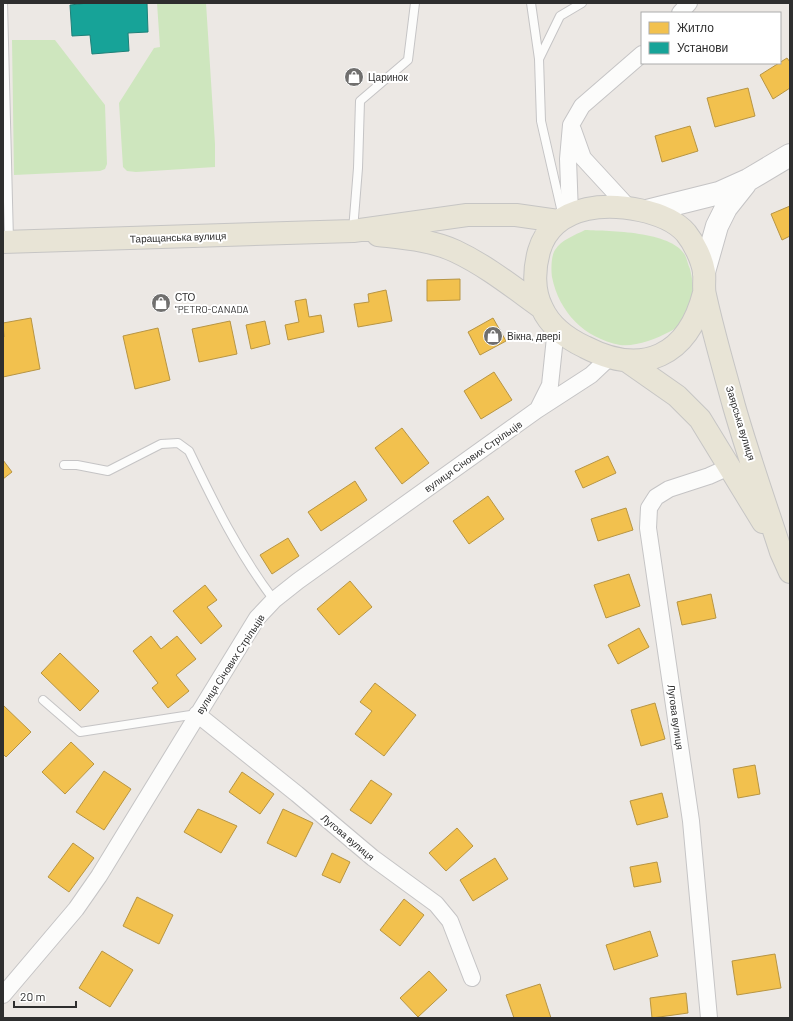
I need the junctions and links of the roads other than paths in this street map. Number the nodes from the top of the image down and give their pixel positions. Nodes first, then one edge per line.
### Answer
1 (3, 3) edge
2 (415, 3) edge
3 (531, 3) edge
4 (582, 3) edge
5 (689, 3) edge
6 (681, 12) edge
7 (641, 55) edge
8 (540, 59) junction
9 (571, 125) junction
10 (790, 155) edge
11 (748, 180) junction
12 (638, 210) junction
13 (564, 217) junction
14 (353, 231) junction
15 (6, 241) edge
16 (704, 272) junction
17 (704, 293) junction
18 (542, 308) junction
19 (556, 328) junction
20 (618, 360) junction
21 (537, 410) junction
22 (64, 465) dead end
23 (729, 466) junction
24 (781, 552) junction
25 (790, 572) edge
26 (274, 600) junction
27 (43, 700) dead end
28 (197, 714) junction
29 (472, 978) dead end
30 (3, 995) edge
31 (709, 1018) edge

1 - 15 lane
2 - 14 lane
3 - 8 lane
4 - 8 lane
5 - 6 street
7 - 9 street
8 - 13 lane
9 - 12 street
9 - 13 street
10 - 11 main road
11 - 12 main road
11 - 16 main road
12 - 13 main road
12 - 16 main road
13 - 14 main road, Таращанська вулиця
13 - 18 main road
14 - 15 main road, Таращанська вулиця
14 - 18 main road, Таращанська вулиця
16 - 17 main road
17 - 20 main road
17 - 24 main road, Заярська вулиця
18 - 19 main road, Заярська вулиця
19 - 20 main road, Заярська вулиця
19 - 21 street, вулиця Січових Стрільців
20 - 21 street, вулиця Січових Стрільців
20 - 23 main road, Заярська вулиця
21 - 26 street, вулиця Січових Стрільців
22 - 26 lane
23 - 24 main road, Заярська вулиця
23 - 31 street, Лугова вулиця
24 - 25 main road, Заярська вулиця
26 - 28 street, вулиця Січових Стрільців
27 - 28 lane
28 - 29 street, Лугова вулиця
28 - 30 street, вулиця Січових Стрільців

